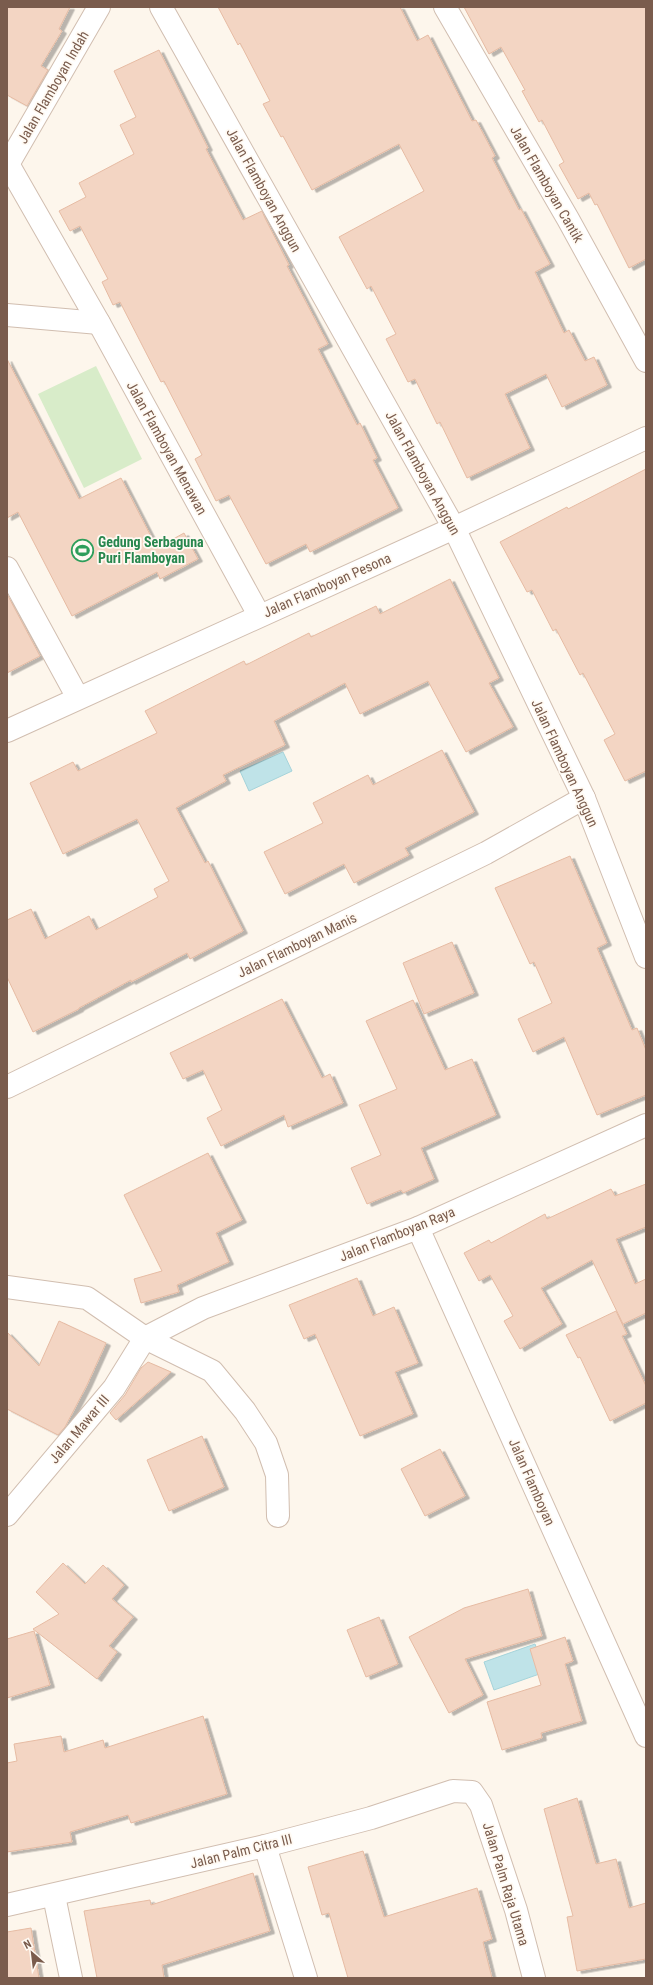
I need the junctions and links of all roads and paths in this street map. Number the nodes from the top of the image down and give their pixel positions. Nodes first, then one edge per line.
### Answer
1 (99, 7) edge
2 (161, 7) edge
3 (445, 7) edge
4 (8, 165) edge
5 (7, 315) edge
6 (99, 323) junction
7 (646, 362) edge
8 (646, 438) edge
9 (454, 528) junction
10 (7, 568) edge
11 (259, 615) junction
12 (78, 698) junction
13 (7, 731) edge
14 (584, 798) junction
15 (646, 958) edge
16 (7, 1087) edge
17 (646, 1125) edge
18 (418, 1228) junction
19 (7, 1286) edge
20 (145, 1338) junction
21 (7, 1515) edge
22 (278, 1516) dead end
23 (646, 1736) edge
24 (472, 1792) joint
25 (265, 1846) junction
26 (54, 1896) junction
27 (7, 1905) edge
28 (70, 1978) edge
29 (306, 1978) edge
30 (534, 1978) edge

1 - 4 street, Jalan Flamboyan Indah
2 - 9 street, Jalan Flamboyan Anggun
3 - 7 street, Jalan Flamboyan Cantik
4 - 6 street, Jalan Flamboyan Menawan
5 - 6 street
6 - 11 street, Jalan Flamboyan Menawan
8 - 9 street, Jalan Flamboyan Pesona
9 - 11 street, Jalan Flamboyan Pesona
9 - 14 street, Jalan Flamboyan Anggun
10 - 12 street
11 - 12 street, Jalan Flamboyan Pesona
12 - 13 street, Jalan Flamboyan Pesona
14 - 15 street, Jalan Flamboyan Anggun
14 - 16 street, Jalan Flamboyan Manis
17 - 18 street, Jalan Flamboyan Raya
18 - 20 street, Jalan Flamboyan Raya
18 - 23 street, Jalan Flamboyan
19 - 20 street
20 - 21 street, Jalan Mawar III
20 - 22 street
24 - 25 street, Jalan Palm Citra III
24 - 30 street, Jalan Palm Raja Utama
25 - 26 street, Jalan Palm Citra III
25 - 29 street
26 - 27 street, Jalan Palm Citra III
26 - 28 street

